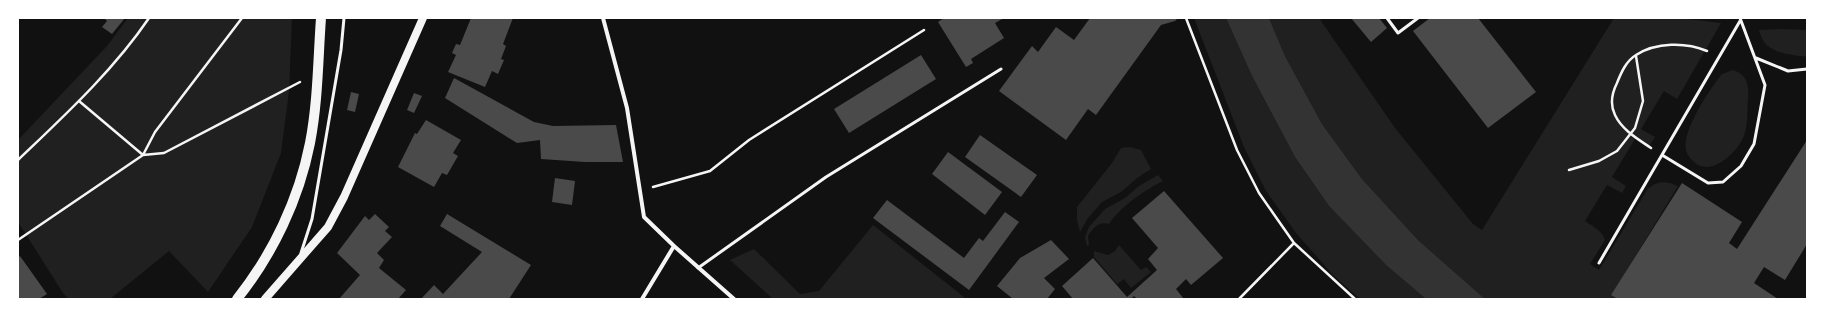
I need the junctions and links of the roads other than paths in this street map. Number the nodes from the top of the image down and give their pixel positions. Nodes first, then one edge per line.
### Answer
1 (321, 18) edge
2 (344, 18) edge
3 (423, 18) edge
4 (603, 18) edge
5 (1387, 18) edge
6 (1418, 18) edge
7 (1740, 19) edge
8 (1756, 58) junction
9 (1001, 69) dead end
10 (1807, 69) edge
11 (1662, 155) junction
12 (674, 246) junction
13 (297, 264) junction
14 (1599, 264) dead end
15 (698, 268) junction
16 (237, 299) edge
17 (265, 299) edge
18 (642, 299) edge
19 (734, 299) edge

1 - 16 main road
2 - 13 lane
3 - 13 main road
4 - 12 street
5 - 6 lane
7 - 8 lane
7 - 11 lane
8 - 10 lane
8 - 11 lane
9 - 15 lane
11 - 14 lane
12 - 15 street
12 - 18 street
13 - 17 main road
15 - 19 street

